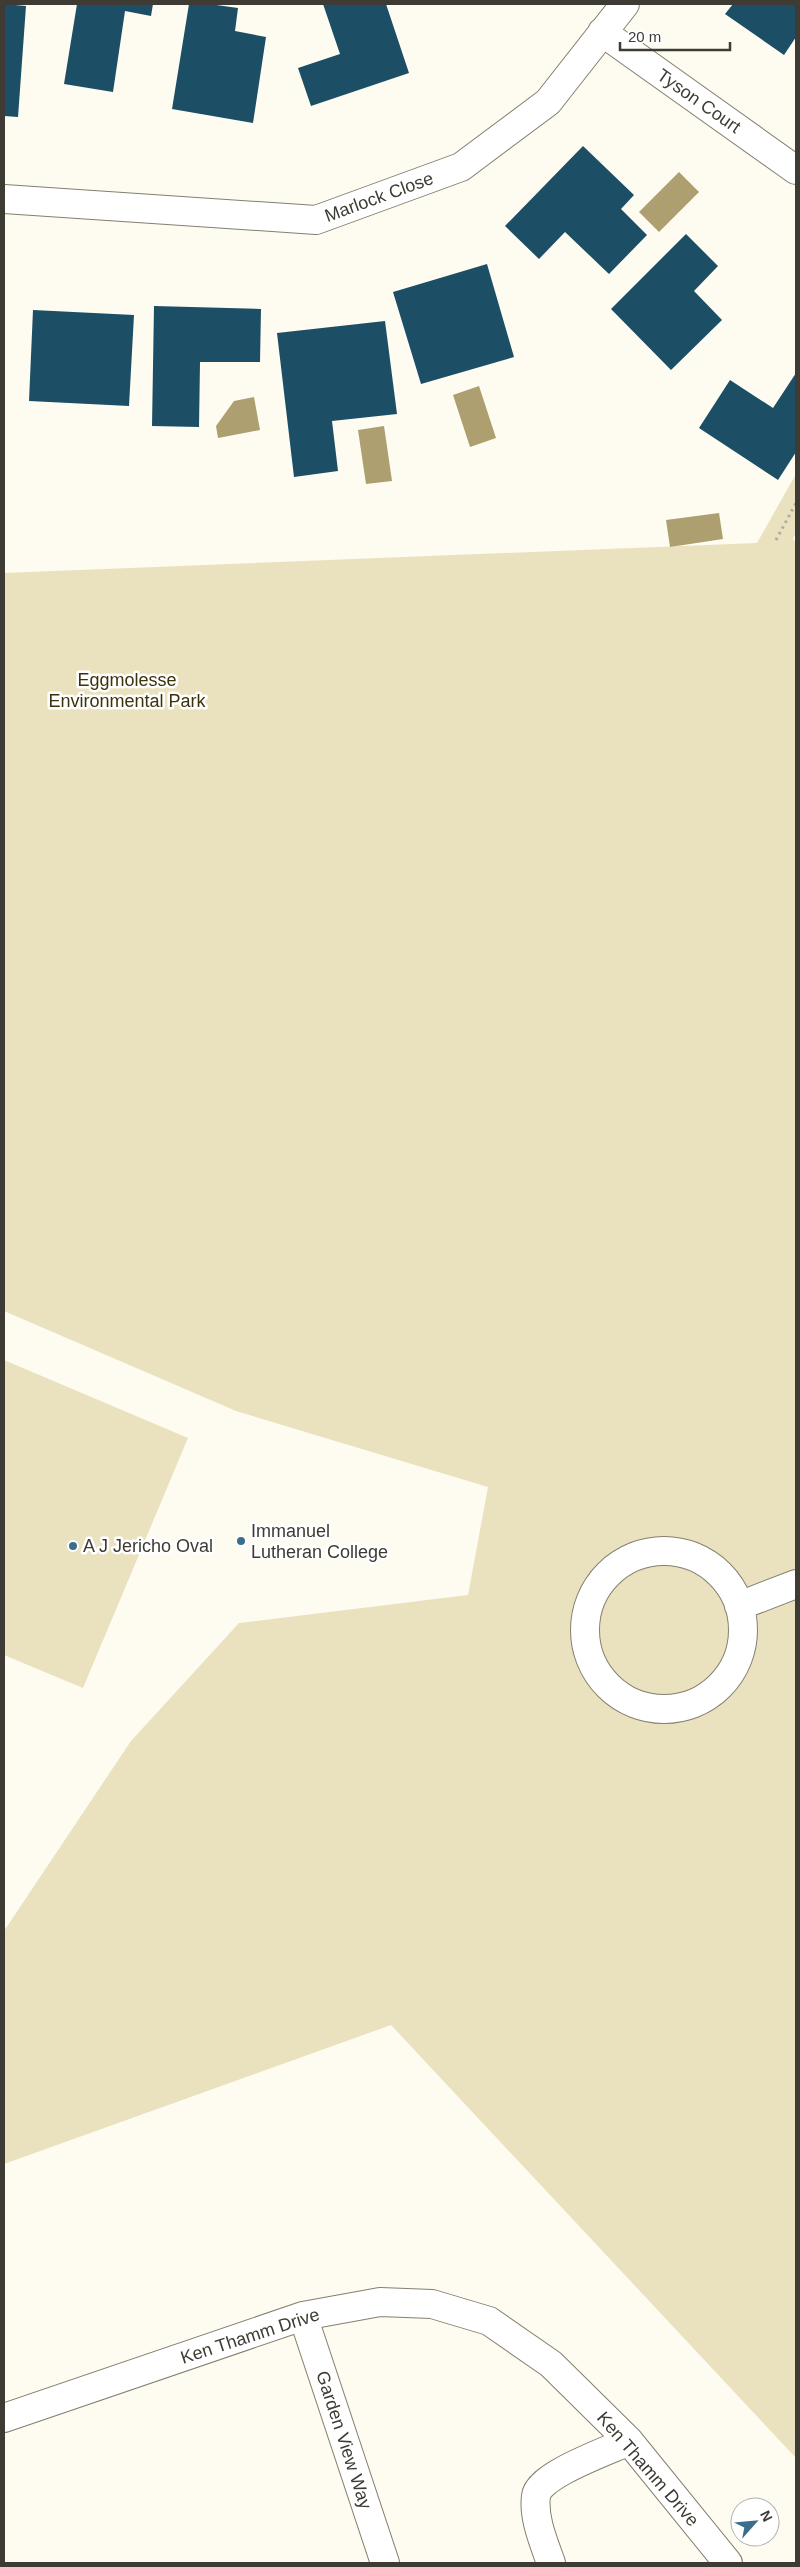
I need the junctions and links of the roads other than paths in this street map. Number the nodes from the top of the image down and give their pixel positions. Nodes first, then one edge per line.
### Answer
1 (625, 4) edge
2 (602, 32) junction
3 (796, 170) edge
4 (4, 199) edge
5 (796, 1584) edge
6 (739, 1606) junction
7 (303, 2316) junction
8 (4, 2418) edge
9 (629, 2441) junction
10 (385, 2563) edge
11 (551, 2563) edge
12 (728, 2563) edge

1 - 2 street, Marlock Close
2 - 3 street, Tyson Court
2 - 4 street, Marlock Close
5 - 6 street
6 - 6 street
7 - 8 street, Ken Thamm Drive
7 - 9 street, Ken Thamm Drive
7 - 10 street, Garden View Way
9 - 11 street
9 - 12 street, Ken Thamm Drive

